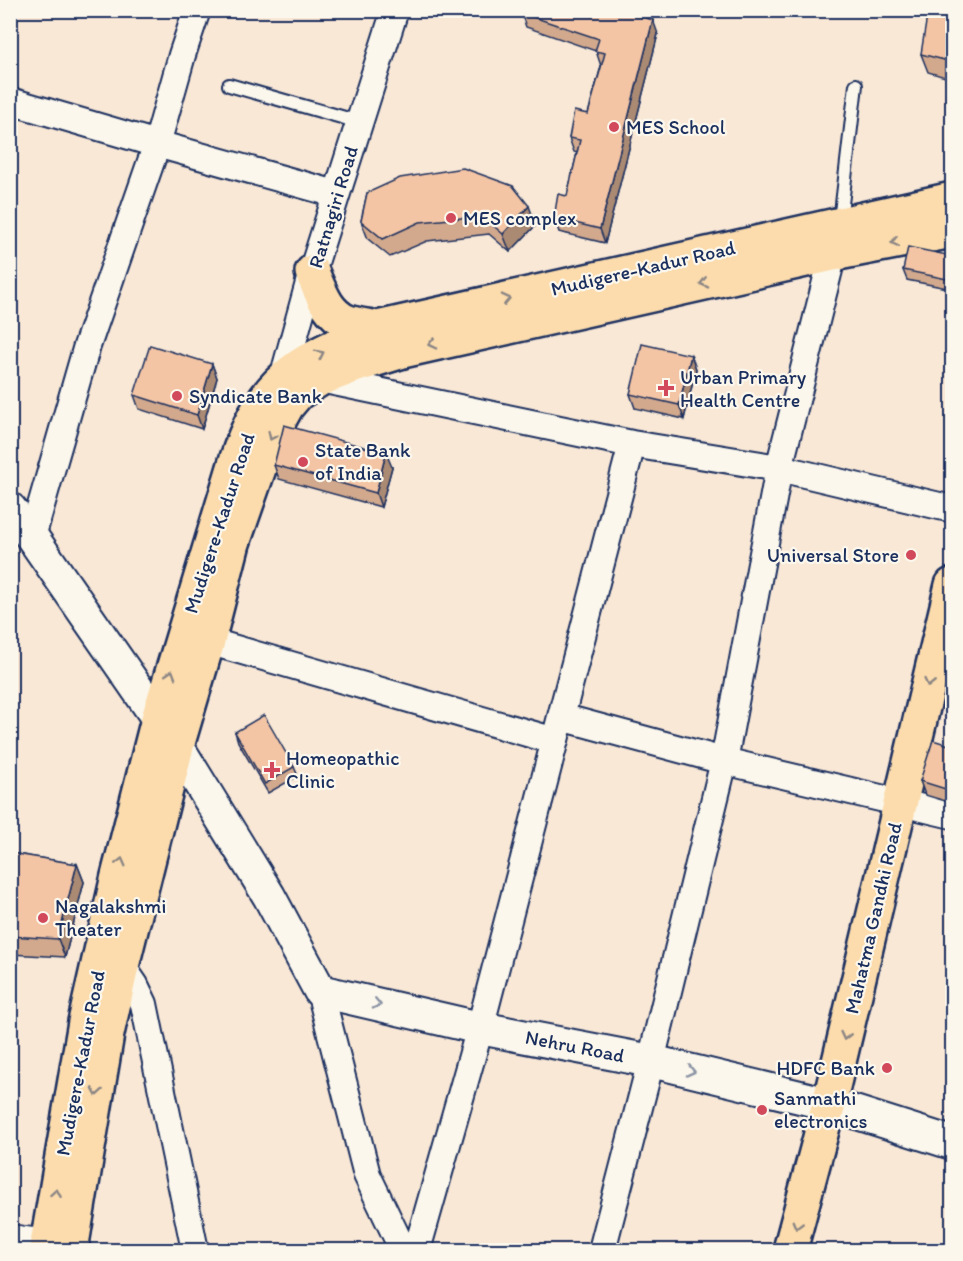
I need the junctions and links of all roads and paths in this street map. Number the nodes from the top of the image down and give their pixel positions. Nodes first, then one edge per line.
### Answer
1 (197, 10) edge
2 (395, 10) edge
3 (856, 85) dead end
4 (229, 86) dead end
5 (10, 101) edge
6 (359, 122) junction
7 (157, 144) junction
8 (336, 194) junction
9 (952, 199) edge
10 (952, 231) edge
11 (836, 239) junction
12 (312, 272) junction
13 (377, 328) junction
14 (320, 379) junction
15 (285, 392) junction
16 (632, 444) junction
17 (779, 468) junction
18 (10, 509) edge
19 (952, 509) edge
20 (32, 537) junction
21 (952, 585) edge
22 (208, 641) junction
23 (158, 719) junction
24 (558, 729) junction
25 (177, 746) junction
26 (724, 761) junction
27 (901, 802) junction
28 (952, 815) edge
29 (122, 966) junction
30 (320, 991) junction
31 (480, 1028) junction
32 (651, 1061) junction
33 (829, 1104) junction
34 (952, 1143) edge
35 (10, 1238) edge
36 (54, 1248) edge
37 (195, 1251) edge
38 (403, 1251) edge
39 (417, 1251) edge
40 (602, 1251) edge
41 (790, 1251) edge

1 - 7 street
2 - 6 street, Ratnagiri Road
3 - 11 lane
4 - 6 lane
5 - 7 street
6 - 8 street, Ratnagiri Road
7 - 8 street
7 - 20 street
8 - 12 street, Ratnagiri Road
9 - 11 main road, Mudigere-Kadur Road
10 -> 11 main road, Mudigere-Kadur Road
13 -> 11 main road, Mudigere-Kadur Road
11 -> 14 main road, Mudigere-Kadur Road
11 - 17 street
12 - 13 main road
12 - 15 street, Ratnagiri Road
15 -> 13 main road, Mudigere-Kadur Road
14 - 15 main road, Mudigere-Kadur Road
14 - 16 street
15 -> 22 main road, Mudigere-Kadur Road
23 -> 15 main road, Mudigere-Kadur Road
16 - 17 street
16 - 24 street
17 - 19 street
17 - 26 street
18 - 20 street
20 - 23 street
21 -> 27 main road, Mahatma Gandhi Road
22 - 24 street
22 - 25 main road, Mudigere-Kadur Road
23 - 25 street
36 -> 23 main road, Mudigere-Kadur Road
24 - 26 street
24 - 31 street
25 - 29 main road, Mudigere-Kadur Road
25 - 30 street
26 - 27 street
26 - 32 street
27 - 28 street
27 -> 33 main road, Mahatma Gandhi Road
29 -> 36 main road, Mudigere-Kadur Road
29 - 37 street
30 -> 31 street, Nehru Road
30 - 38 street
31 - 32 street, Nehru Road
31 - 39 street
32 -> 33 street, Nehru Road
32 - 40 street
33 - 34 street, Nehru Road
33 -> 41 main road, Mahatma Gandhi Road
35 - 36 street

